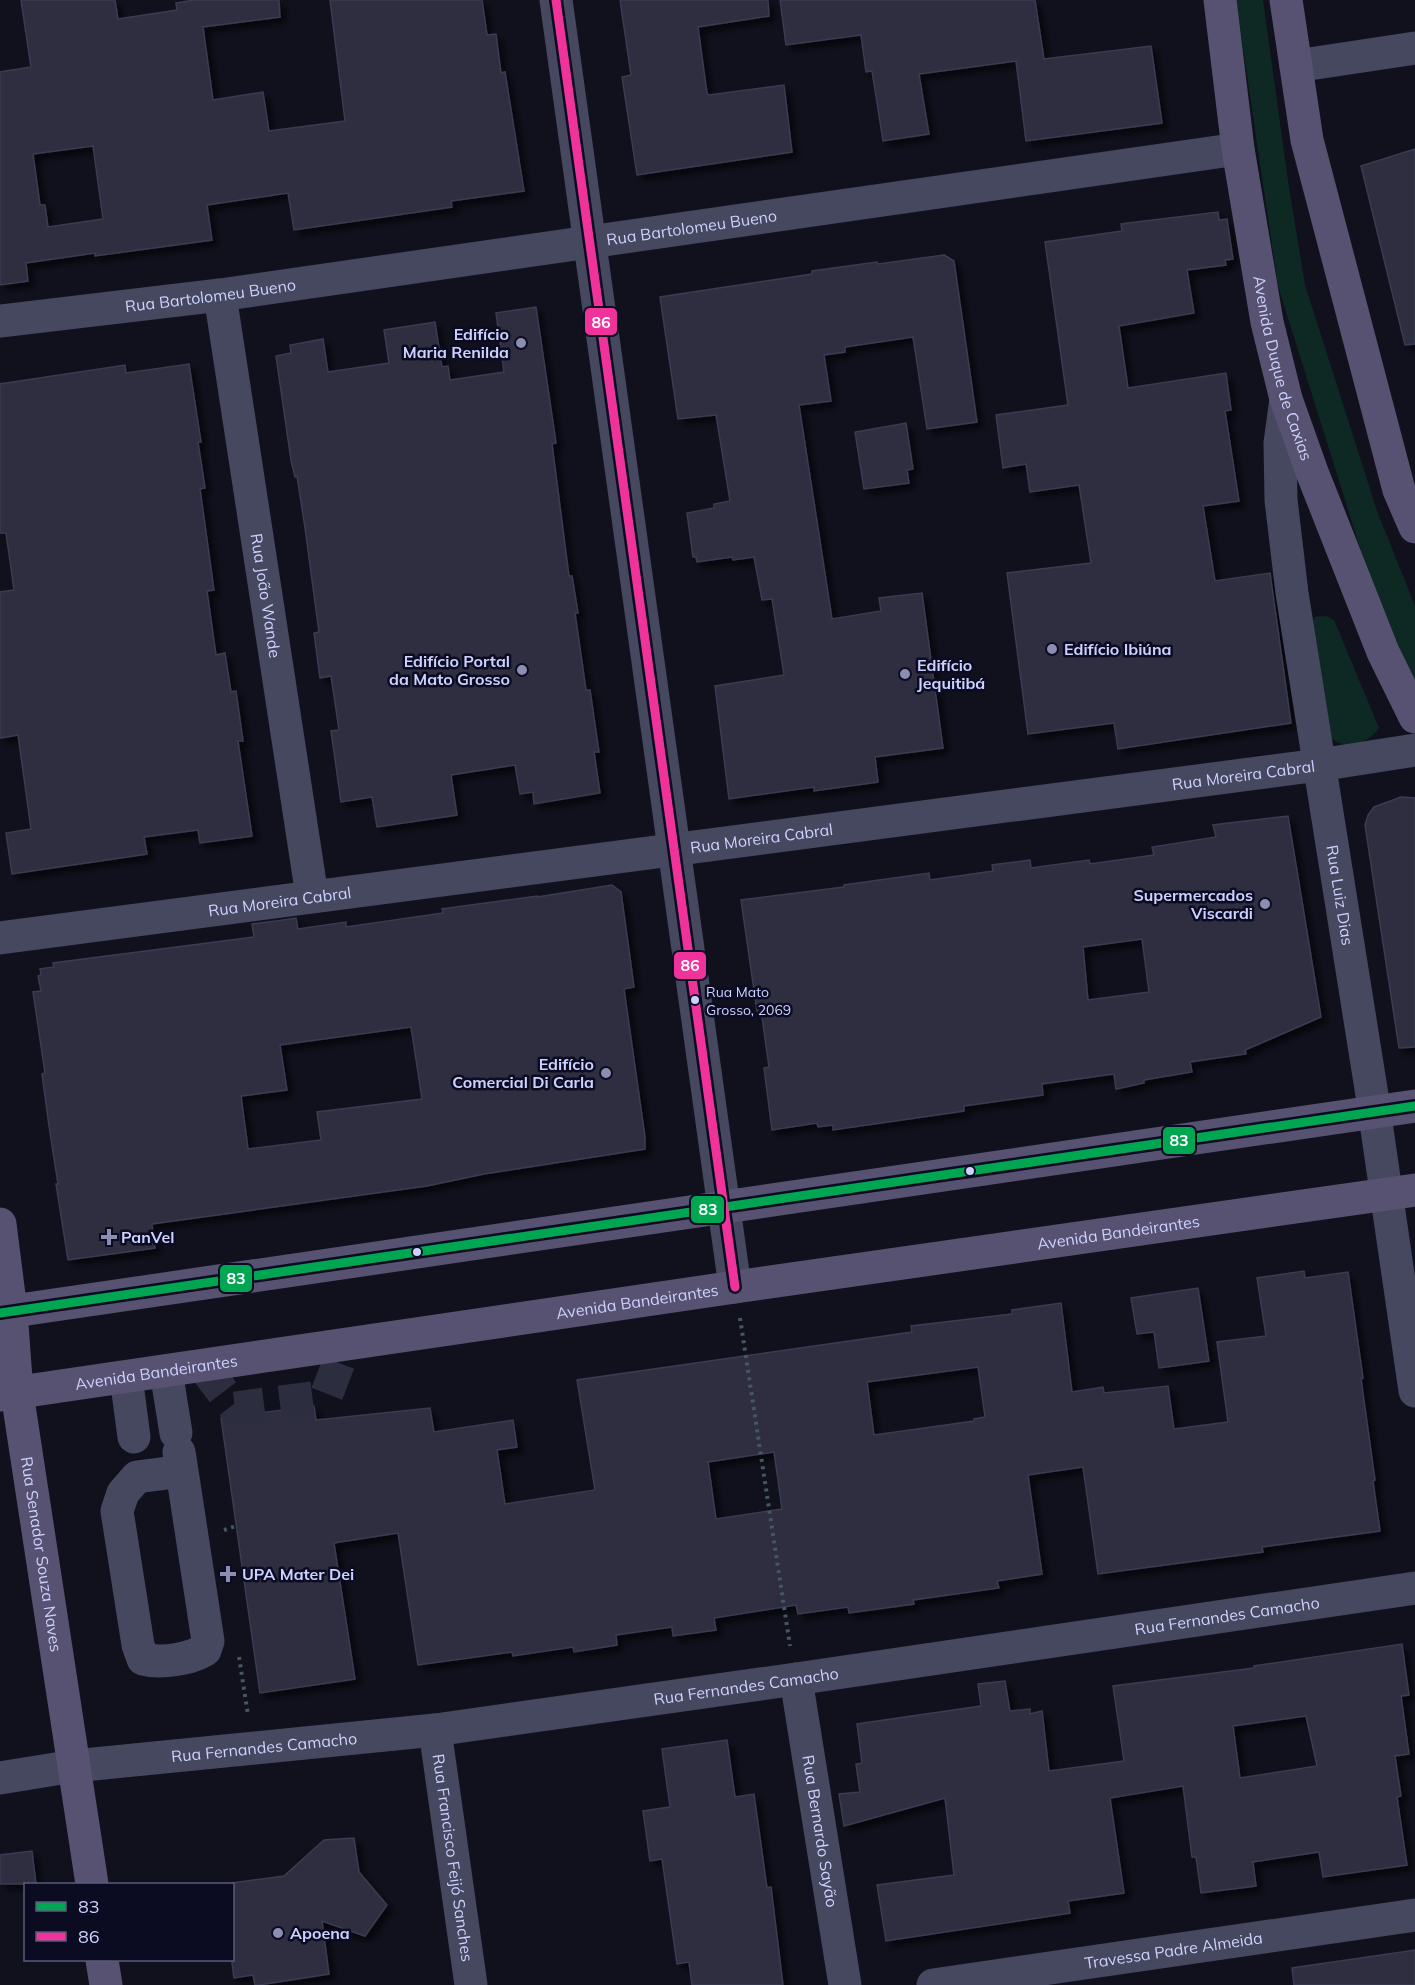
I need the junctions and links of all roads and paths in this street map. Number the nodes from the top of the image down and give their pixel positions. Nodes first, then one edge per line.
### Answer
1 (556, 0) edge
2 (1220, 0) edge
3 (1286, 0) edge
4 (1415, 48) edge
5 (1296, 66) junction
6 (1238, 149) junction
7 (591, 241) junction
8 (219, 296) junction
9 (0, 321) edge
10 (1286, 399) junction
11 (1415, 527) edge
12 (1415, 717) edge
13 (1415, 750) edge
14 (1319, 765) junction
15 (674, 849) junction
16 (312, 896) junction
17 (0, 938) edge
18 (1415, 1106) edge
19 (1375, 1112) junction
20 (1401, 1192) edge
21 (723, 1207) junction
22 (0, 1224) edge
23 (735, 1287) junction
24 (5, 1312) edge
25 (166, 1371) junction
26 (126, 1377) junction
27 (1415, 1391) edge
28 (8, 1394) edge
29 (179, 1452) junction
30 (136, 1457) junction
31 (1415, 1588) edge
32 (796, 1680) junction
33 (435, 1730) junction
34 (74, 1767) junction
35 (0, 1778) edge
36 (92, 1883) edge
37 (1415, 1915) edge
38 (102, 1961) edge
39 (106, 1985) edge
40 (471, 1985) edge
41 (845, 1985) edge
42 (933, 1985) edge

1 - 7 street
2 - 6 main road, Avenida Duque de Caxias
3 - 5 main road
4 - 5 street
5 - 11 main road
6 - 7 street, Rua Bartolomeu Bueno
6 - 10 main road, Avenida Duque de Caxias
7 - 8 street, Rua Bartolomeu Bueno
7 - 15 street
8 - 9 street, Rua Bartolomeu Bueno
8 - 16 street, Rua João Wande
10 - 12 main road, Avenida Duque de Caxias
10 - 14 street, Rua Luiz Dias
13 - 14 street, Rua Moreira Cabral
14 - 15 street, Rua Moreira Cabral
14 - 19 street, Rua Luiz Dias
15 - 16 street, Rua Moreira Cabral
15 - 21 street
16 - 17 street, Rua Moreira Cabral
18 - 19 main road
19 - 20 street, Rua Luiz Dias
19 - 21 main road
20 - 23 main road, Avenida Bandeirantes
20 - 27 street, Rua Luiz Dias
21 - 23 street
21 - 24 main road
22 - 24 main road, Rua Senador Souza Naves
23 - 25 main road, Avenida Bandeirantes
23 - 32 path
24 - 28 main road, Rua Senador Souza Naves
25 - 26 main road, Avenida Bandeirantes
25 - 29 street
26 - 28 main road, Avenida Bandeirantes
26 - 30 street
28 - 34 main road, Rua Senador Souza Naves
29 - 30 street
29 - 30 street
31 - 32 street, Rua Fernandes Camacho
32 - 33 street, Rua Fernandes Camacho
32 - 41 street, Rua Bernardo Sayão
33 - 34 street, Rua Fernandes Camacho
33 - 40 street, Rua Francisco Feijó Sanches
34 - 35 street, Rua Fernandes Camacho
34 - 36 main road, Rua Senador Souza Naves
37 - 42 street, Travessa Padre Almeida
38 - 39 main road

